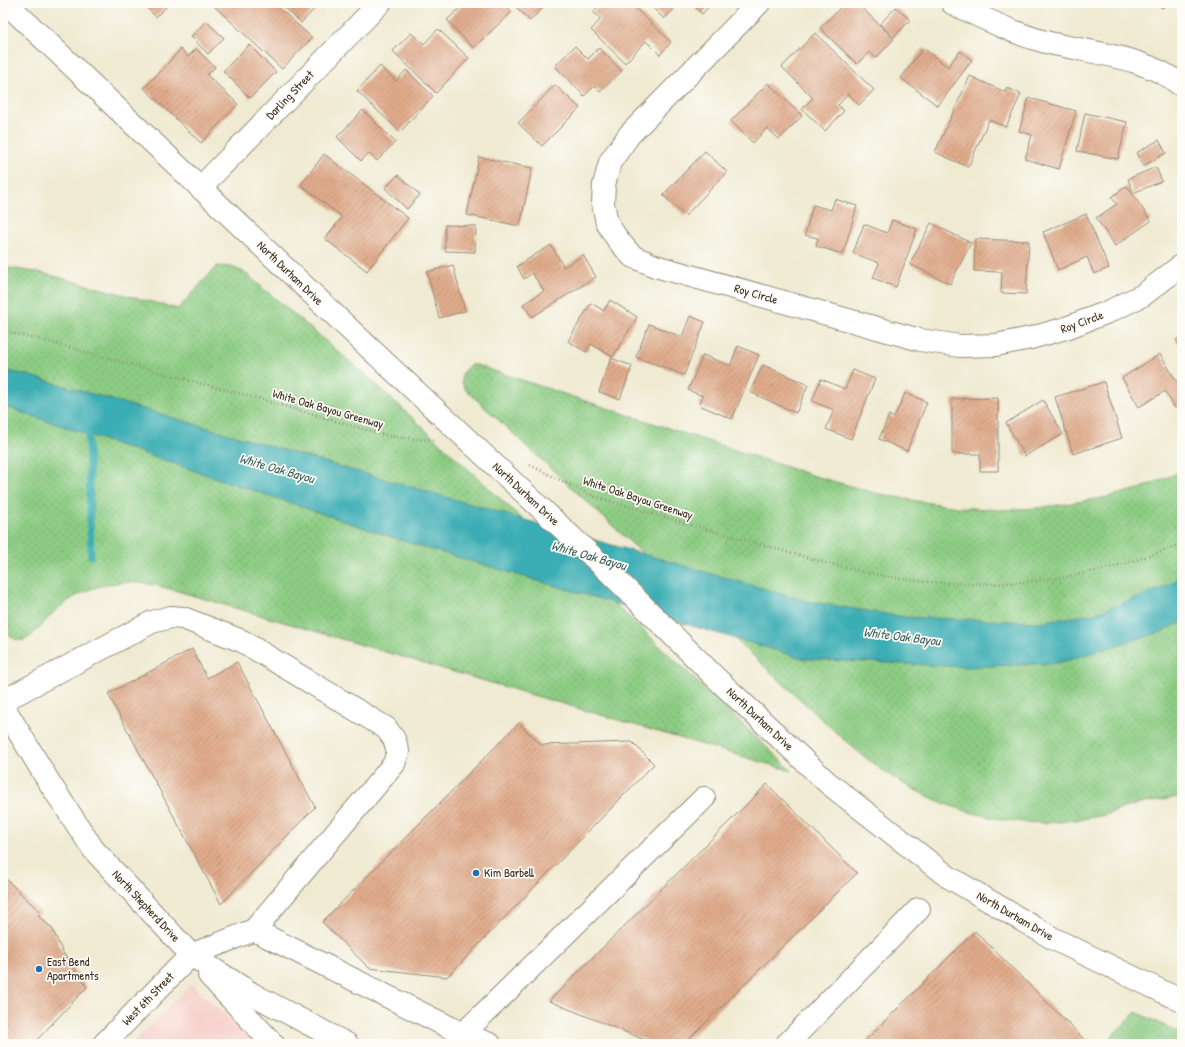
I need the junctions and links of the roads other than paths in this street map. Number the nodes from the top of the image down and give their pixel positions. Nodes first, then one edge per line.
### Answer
1 (6, 3) edge
2 (380, 3) edge
3 (759, 3) edge
4 (952, 3) edge
5 (1182, 86) edge
6 (200, 188) junction
7 (1182, 265) edge
8 (3, 700) edge
9 (3, 706) edge
10 (704, 798) dead end
11 (919, 909) dead end
12 (254, 930) junction
13 (191, 955) junction
14 (1182, 1001) edge
15 (463, 1034) junction
16 (104, 1044) edge
17 (273, 1044) edge
18 (347, 1044) edge
19 (490, 1044) edge
20 (787, 1044) edge

1 - 6 main road, North Durham Drive
2 - 6 main road, Darling Street
3 - 7 main road, Roy Circle
4 - 5 main road
6 - 14 main road, North Durham Drive, bridge
8 - 12 main road
9 - 13 main road, North Shepherd Drive
10 - 15 main road
11 - 20 main road
12 - 13 main road
12 - 15 main road
13 - 16 main road, West 6th Street
13 - 17 main road
13 - 18 main road, North Shepherd Drive
15 - 19 main road

